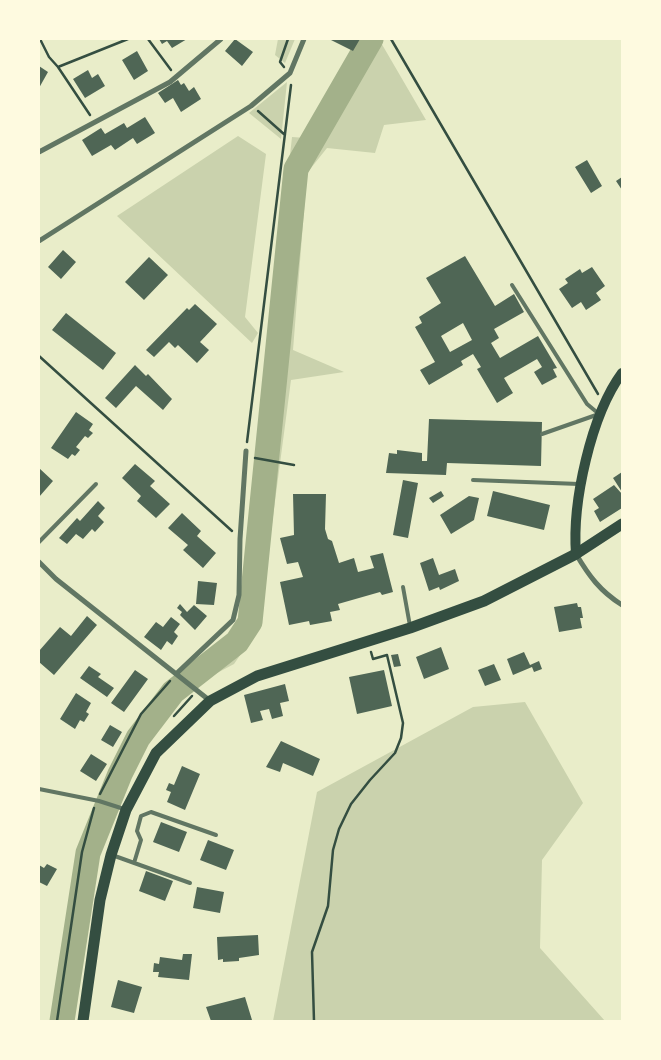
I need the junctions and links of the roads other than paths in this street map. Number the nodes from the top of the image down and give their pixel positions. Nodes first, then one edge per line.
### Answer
1 (221, 39) edge
2 (304, 39) edge
3 (39, 152) edge
4 (39, 241) edge
5 (512, 285) dead end
6 (622, 373) edge
7 (599, 414) junction
8 (542, 434) dead end
9 (246, 451) road end
10 (473, 480) dead end
11 (96, 484) dead end
12 (581, 484) junction
13 (622, 524) edge
14 (39, 542) edge
15 (576, 554) junction
16 (39, 562) edge
17 (403, 587) dead end
18 (622, 604) edge
19 (410, 628) junction
20 (178, 675) junction
21 (210, 701) junction
22 (39, 789) edge
23 (126, 810) junction
24 (216, 835) dead end
25 (111, 855) junction
26 (134, 863) junction
27 (190, 883) dead end
28 (83, 1021) edge

1 - 3 street
2 - 4 street
5 - 7 lane
6 - 7 main road
7 - 8 lane
7 - 12 main road
9 - 20 street
10 - 12 lane
11 - 14 lane
12 - 15 main road
13 - 15 main road
15 - 18 street
15 - 19 main road
16 - 20 street
17 - 19 lane
19 - 21 main road
20 - 21 street
21 - 23 main road
22 - 23 lane
23 - 25 main road
24 - 26 lane
25 - 26 lane
25 - 28 main road
26 - 27 lane

